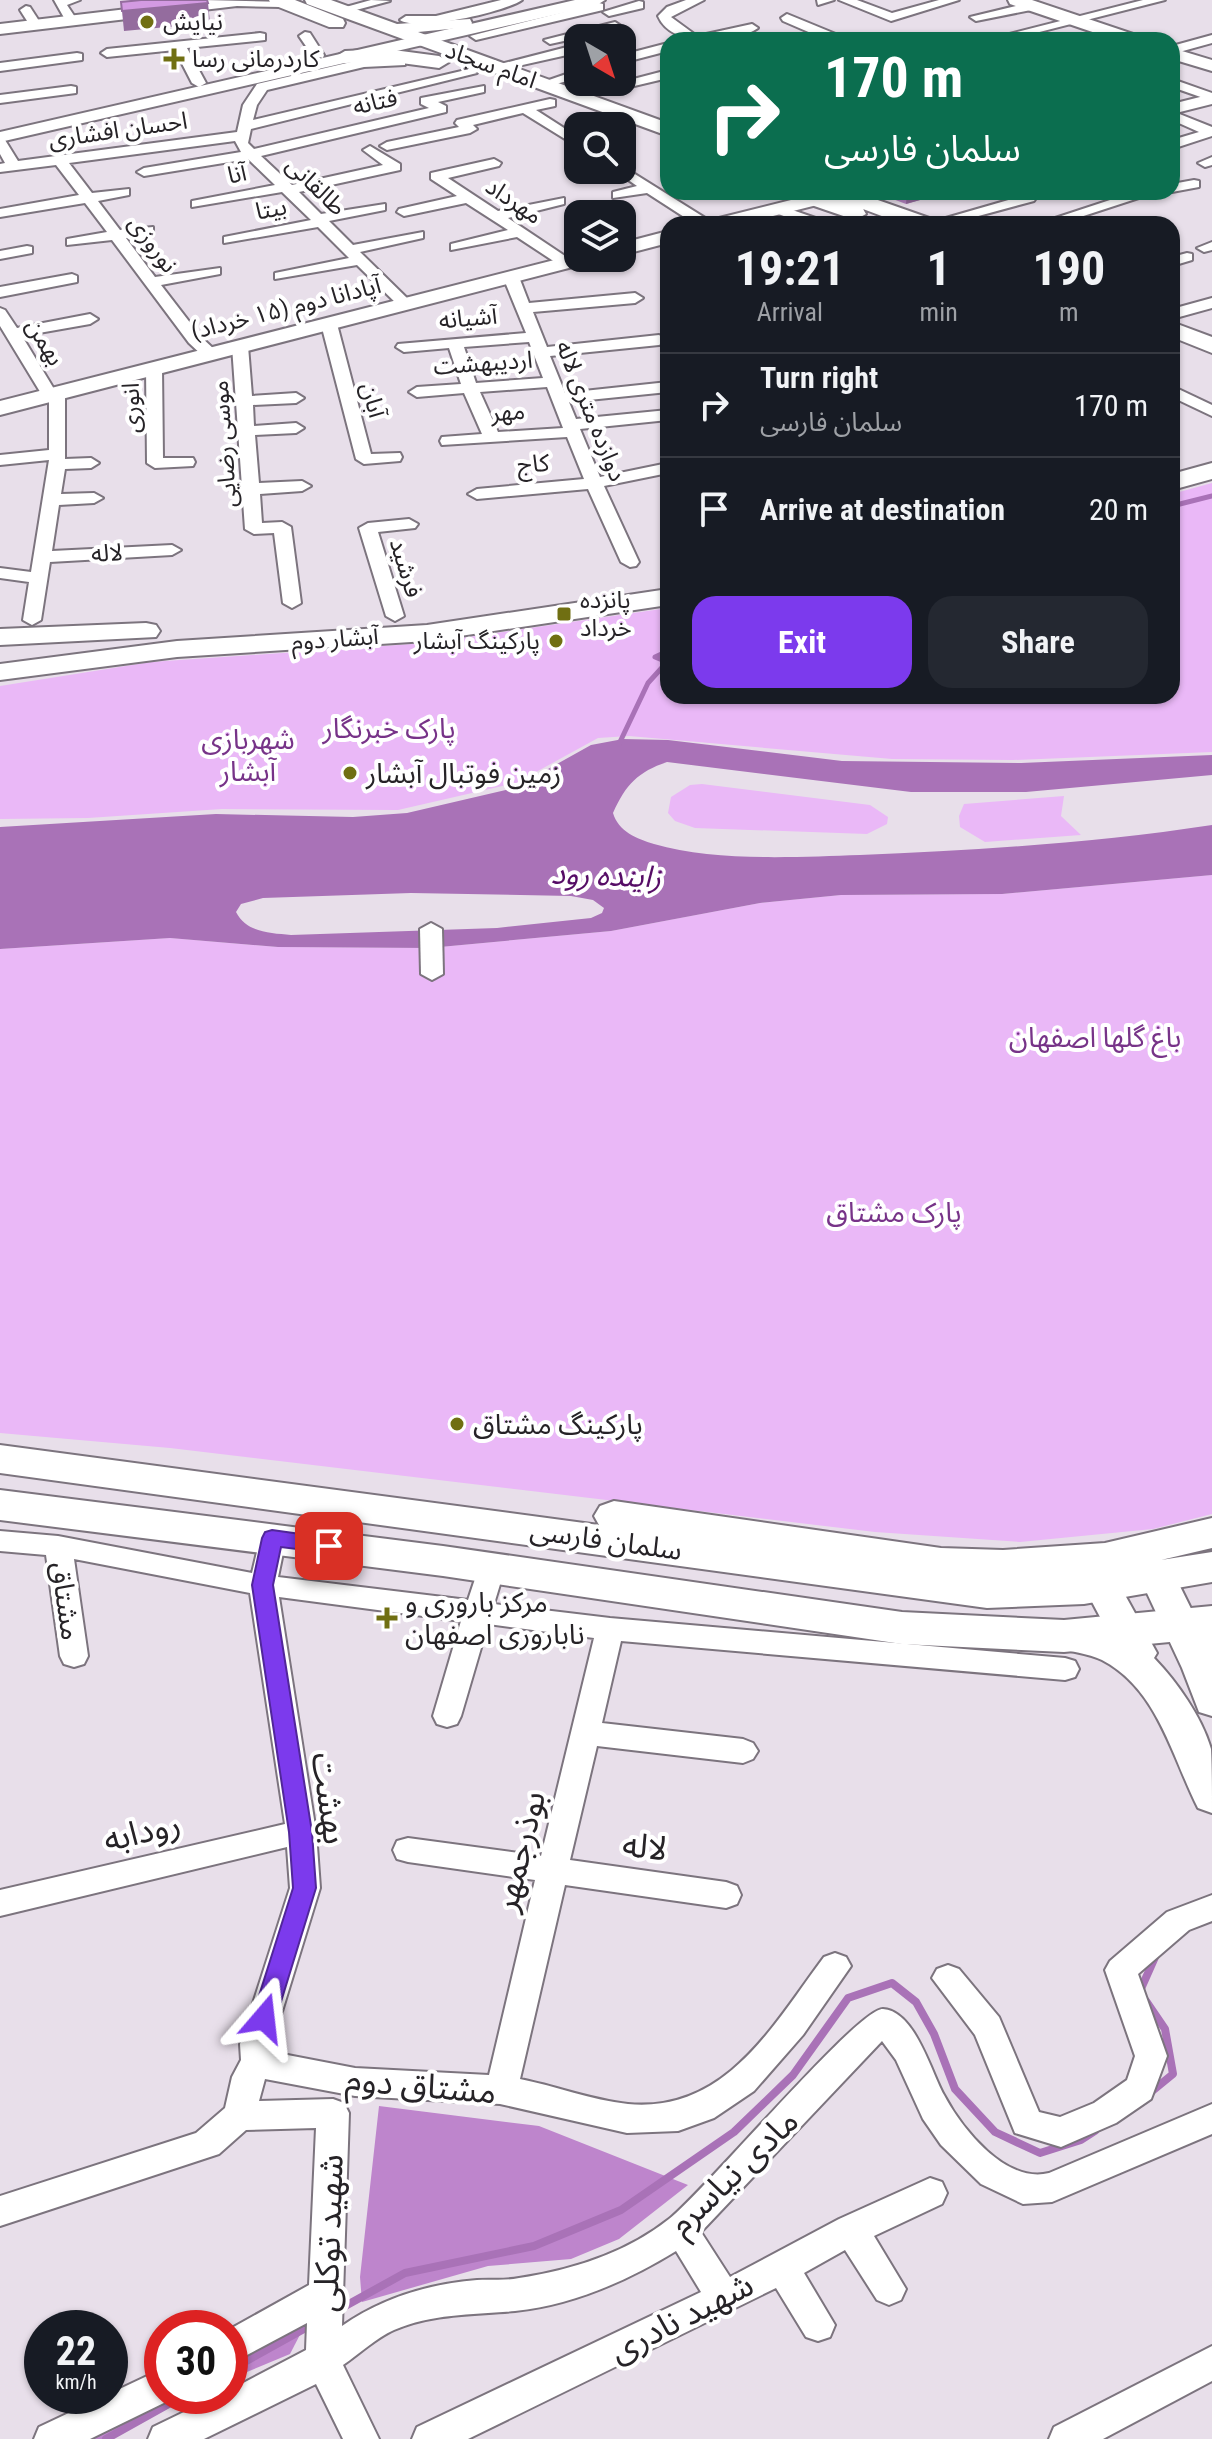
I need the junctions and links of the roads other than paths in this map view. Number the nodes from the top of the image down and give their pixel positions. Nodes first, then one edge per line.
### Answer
1 (74, 0) edge
2 (237, 0) edge
3 (314, 0) edge
4 (465, 0) edge
5 (516, 0) edge
6 (565, 0) edge
7 (698, 0) edge
8 (1159, 0) edge
9 (280, 1) edge
10 (389, 1) edge
11 (942, 1) edge
12 (1024, 3) edge
13 (440, 5) dead end
14 (598, 5) edge
15 (639, 5) dead end
16 (852, 6) edge
17 (484, 7) junction
18 (898, 15) junction
19 (340, 17) junction
20 (976, 17) dead end
21 (787, 18) dead end
22 (364, 19) junction
23 (71, 20) junction
24 (1075, 21) junction
25 (520, 25) junction
26 (752, 28) dead end
27 (0, 29) edge
28 (472, 29) junction
29 (905, 29) dead end
30 (682, 32) edge
31 (733, 32) edge
32 (819, 32) edge
33 (1027, 32) edge
34 (1107, 32) edge
35 (305, 36) dead end
36 (260, 37) dead end
37 (1212, 39) edge
38 (405, 40) junction
39 (550, 40) junction
40 (658, 40) edge
41 (179, 45) junction
42 (564, 46) edge
43 (1180, 49) edge
44 (7, 51) dead end
45 (636, 52) edge
46 (107, 53) dead end
47 (564, 54) edge
48 (1180, 54) edge
49 (77, 57) dead end
50 (317, 62) junction
51 (344, 62) junction
52 (441, 62) junction
53 (7, 66) edge
54 (1212, 66) edge
55 (496, 67) junction
56 (471, 73) junction
57 (660, 76) edge
58 (362, 77) dead end
59 (297, 78) junction
60 (564, 78) edge
61 (556, 80) dead end
62 (636, 81) edge
63 (199, 83) junction
64 (345, 84) dead end
65 (267, 85) junction
66 (1180, 86) edge
67 (313, 88) dead end
68 (71, 90) dead end
69 (564, 92) edge
70 (575, 96) edge
71 (291, 97) dead end
72 (1212, 98) edge
73 (0, 99) edge
74 (550, 103) junction
75 (334, 106) junction
76 (1180, 107) edge
77 (524, 108) junction
78 (575, 112) edge
79 (439, 116) junction
80 (1180, 118) edge
81 (462, 123) junction
82 (0, 127) edge
83 (660, 127) edge
84 (375, 128) junction
85 (1209, 128) edge
86 (242, 132) junction
87 (345, 132) junction
88 (564, 134) edge
89 (636, 134) edge
90 (0, 137) edge
91 (1180, 141) edge
92 (0, 143) edge
93 (564, 143) edge
94 (660, 143) edge
95 (547, 145) dead end
96 (387, 146) dead end
97 (251, 154) junction
98 (60, 160) junction
99 (494, 163) dead end
100 (7, 167) edge
101 (144, 172) dead end
102 (636, 179) edge
103 (660, 184) edge
104 (1194, 184) dead end
105 (648, 187) junction
106 (1180, 187) edge
107 (288, 189) junction
108 (124, 192) dead end
109 (618, 195) dead end
110 (660, 195) edge
111 (88, 198) junction
112 (469, 198) junction
113 (668, 200) edge
114 (776, 200) edge
115 (843, 200) edge
116 (1022, 200) edge
117 (1105, 200) edge
118 (1118, 200) edge
119 (559, 201) dead end
120 (197, 204) dead end
121 (380, 207) dead end
122 (876, 208) edge
123 (404, 212) dead end
124 (1138, 212) dead end
125 (0, 213) edge
126 (496, 216) junction
127 (693, 216) edge
128 (744, 216) edge
129 (805, 216) edge
130 (900, 216) edge
131 (962, 216) edge
132 (1064, 216) edge
133 (320, 220) junction
134 (148, 230) dead end
135 (520, 232) junction
136 (116, 235) junction
137 (418, 235) dead end
138 (660, 239) edge
139 (229, 240) dead end
140 (72, 242) dead end
141 (636, 245) edge
142 (456, 247) dead end
143 (27, 250) dead end
144 (564, 254) edge
145 (0, 255) edge
146 (355, 255) junction
147 (564, 263) edge
148 (215, 271) dead end
149 (280, 276) dead end
150 (511, 277) junction
151 (72, 279) dead end
152 (151, 282) junction
153 (0, 292) edge
154 (635, 298) dead end
155 (1212, 303) edge
156 (405, 304) junction
157 (525, 308) junction
158 (1180, 312) edge
159 (0, 313) edge
160 (1180, 317) edge
161 (90, 319) dead end
162 (329, 324) junction
163 (1212, 330) edge
164 (1180, 332) edge
165 (16, 340) junction
166 (659, 340) dead end
167 (455, 343) junction
168 (538, 344) junction
169 (240, 346) junction
170 (1212, 346) edge
171 (404, 347) dead end
172 (0, 352) edge
173 (210, 354) junction
174 (154, 368) junction
175 (660, 387) edge
176 (470, 388) junction
177 (556, 390) junction
178 (417, 392) dead end
179 (53, 394) junction
180 (1180, 395) edge
181 (296, 398) dead end
182 (244, 401) junction
183 (0, 408) edge
184 (1212, 411) edge
185 (660, 416) edge
186 (296, 428) dead end
187 (571, 428) junction
188 (247, 431) junction
189 (492, 438) junction
190 (448, 441) dead end
191 (394, 457) dead end
192 (57, 459) junction
193 (0, 460) edge
194 (187, 462) dead end
195 (91, 463) dead end
196 (660, 470) edge
197 (593, 483) junction
198 (302, 486) dead end
199 (251, 489) junction
200 (477, 494) dead end
201 (94, 498) dead end
202 (51, 500) junction
203 (409, 524) dead end
204 (172, 550) dead end
205 (41, 557) junction
206 (630, 562) dead end
207 (0, 573) edge
208 (38, 578) junction
209 (660, 578) edge
210 (284, 594) dead end
211 (660, 598) edge
212 (395, 616) junction
213 (32, 620) dead end
214 (0, 637) edge
215 (137, 653) junction
216 (0, 661) edge
217 (0, 672) edge
218 (430, 938) dead end
219 (432, 974) dead end
220 (13, 1460) edge
221 (0, 1505) edge
222 (1212, 1533) edge
223 (272, 1538) junction
224 (0, 1541) edge
225 (58, 1546) junction
226 (1212, 1567) edge
227 (491, 1568) junction
228 (1157, 1576) junction
229 (263, 1585) junction
230 (1101, 1585) junction
231 (478, 1611) junction
232 (610, 1629) junction
233 (1125, 1630) junction
234 (1064, 1652) junction
235 (1203, 1652) edge
236 (74, 1656) dead end
237 (1155, 1685) junction
238 (447, 1716) dead end
239 (587, 1733) junction
240 (743, 1751) dead end
241 (1212, 1797) edge
242 (301, 1832) junction
243 (408, 1850) dead end
244 (553, 1872) junction
245 (726, 1895) dead end
246 (0, 1903) edge
247 (1212, 1908) edge
248 (835, 1966) dead end
249 (948, 1978) dead end
250 (257, 2063) junction
251 (501, 2090) junction
252 (239, 2116) junction
253 (1212, 2118) edge
254 (930, 2193) dead end
255 (0, 2211) edge
256 (681, 2230) junction
257 (851, 2230) junction
258 (781, 2266) junction
259 (889, 2289) dead end
260 (326, 2294) junction
261 (724, 2298) junction
262 (818, 2325) dead end
263 (248, 2338) edge
264 (323, 2360) junction
265 (1212, 2363) edge
266 (144, 2395) edge
267 (52, 2439) edge
268 (166, 2439) edge
269 (361, 2439) edge
270 (430, 2439) edge
271 (1067, 2439) edge

1 - 23 street
2 - 9 main road
2 - 23 main road
3 - 19 main road, امام سجاد
4 - 13 street
4 - 17 street
5 - 17 street
6 - 28 main road
7 - 30 street
8 - 24 street
9 - 19 main road, امام سجاد
10 - 19 street
10 - 22 street
11 - 18 street
12 - 20 street
12 - 24 main road
14 - 15 street
14 - 25 street
14 - 28 main road
14 - 39 street
16 - 18 street
17 - 38 street
18 - 29 street
19 - 22 main road, امام سجاد
19 - 38 main road, امام سجاد
19 - 50 main road
21 - 32 street
22 - 28 main road
22 - 38 main road, امام سجاد
23 - 27 main road
24 - 33 street
24 - 34 main road
25 - 28 street
25 - 39 street
26 - 31 street
28 - 38 main road
28 - 56 main road
35 - 50 street
36 - 41 street
37 - 43 street
38 - 50 main road
38 - 51 main road
38 - 52 main road, امام سجاد
38 - 56 main road, امام سجاد
39 - 42 street
40 - 45 street
41 - 46 street
41 - 63 street
44 - 53 street
47 - 55 street
48 - 54 main road
49 - 53 street
50 - 51 main road
50 - 59 street
50 - 63 main road
50 - 64 street
50 - 90 main road
51 - 52 main road
51 - 58 street
52 - 56 main road, امام سجاد
55 - 56 main road, امام سجاد
55 - 69 main road, امام سجاد
56 - 74 main road, امام سجاد
56 - 75 street, احسان افشاری
56 - 79 street, فتانه
57 - 62 street
59 - 65 street
59 - 67 street
60 - 61 street
63 - 82 main road
65 - 71 street
65 - 86 street
66 - 72 street
68 - 73 street
70 - 83 main road, امام سجاد
72 - 76 main road
74 - 77 street
74 - 78 main road, امام سجاد
75 - 84 street
75 - 86 street, احسان افشاری
77 - 81 street
77 - 88 street
79 - 81 street
79 - 84 street, فتانه
80 - 85 street
81 - 96 street
84 - 87 street, فتانه
85 - 91 street
86 - 97 street, طالقانی
86 - 98 street, احسان افشاری
87 - 97 street, فتانه
87 - 107 street, آنا
89 - 94 main road
92 - 100 street
93 - 95 street
97 - 101 street, فتانه
97 - 107 street, طالقانی
98 - 100 street, احسان افشاری
98 - 111 street, نوروزی
99 - 112 street, مهرداد
102 - 105 street
103 - 105 street
104 - 106 street
105 - 109 street
105 - 110 street
107 - 120 street, آنا
107 - 133 street, طالقانی
108 - 111 street
111 - 125 street
111 - 136 street, نوروزی
112 - 123 street
112 - 126 street, مهرداد
113 - 127 street
114 - 128 main road
114 - 129 street
115 - 122 main road
116 - 131 street
117 - 132 street
118 - 124 street
119 - 126 street
121 - 133 street, بیتا
122 - 130 main road
126 - 135 street, مهرداد
133 - 139 street, بیتا
133 - 146 street, طالقانی
134 - 136 street
135 - 142 street
135 - 144 street, مهرداد
136 - 140 street
136 - 152 street, نوروزی
137 - 146 street
138 - 141 main road
143 - 145 street
146 - 149 street
146 - 156 street, طالقانی
147 - 150 main road, آپادانا دوم (۱۵ خرداد)
148 - 152 street
150 - 156 main road, آپادانا دوم (۱۵ خرداد)
150 - 157 street, دوازده متری لاله
151 - 153 street
152 - 173 street, نوروزی
154 - 157 street
155 - 158 street
156 - 162 main road, آپادانا دوم (۱۵ خرداد)
157 - 168 street, دوازده متری لاله
159 - 165 street, بهمن
160 - 163 main road
161 - 165 street
162 - 169 main road, آپادانا دوم (۱۵ خرداد)
162 - 191 street, آبان
164 - 170 main road
165 - 172 street
165 - 179 street, بهمن
166 - 168 street, آشیانه
167 - 168 street, آشیانه
167 - 171 street, آشیانه
167 - 176 street
168 - 177 street, دوازده متری لاله
169 - 173 main road, آپادانا دوم (۱۵ خرداد)
169 - 182 street, موسی رضایی
173 - 174 main road, آپادانا دوم (۱۵ خرداد)
174 - 179 main road, آپادانا دوم (۱۵ خرداد)
174 - 194 street, انوری
175 - 177 street, اردیبهشت
176 - 177 street, اردیبهشت
176 - 178 street, اردیبهشت
176 - 189 street
177 - 187 street, دوازده متری لاله
179 - 183 main road, آپادانا دوم (۱۵ خرداد)
179 - 192 street
180 - 184 street
181 - 182 street
182 - 188 street, موسی رضایی
185 - 187 street, مهر
186 - 188 street
187 - 189 street, مهر
187 - 197 street, دوازده متری لاله
188 - 199 street, موسی رضایی
189 - 190 street, مهر
192 - 193 street
192 - 195 street
192 - 202 street
196 - 197 street, کاج
197 - 200 street, کاج
197 - 206 street, دوازده متری لاله
198 - 199 street
199 - 210 street, موسی رضایی
201 - 202 street
202 - 205 street
203 - 212 street, فرشید
204 - 205 street, لاله
205 - 208 street
207 - 208 street
208 - 213 street
209 - 212 main road, آبشار دوم
211 - 215 main road, آبشار دوم
212 - 214 main road, آبشار دوم
215 - 216 main road
215 - 217 main road, آبشار دوم
218 - 219 street
220 - 222 main road
220 - 230 main road, سلمان فارسی
221 - 223 main road, سلمان فارسی
223 - 227 main road, سلمان فارسی
223 - 229 street, بهشت
224 - 225 street, سلمان فارسی
225 - 229 street, سلمان فارسی
225 - 236 street, مشتاق
226 - 228 main road, سلمان فارسی
227 - 231 street
227 - 234 main road, سلمان فارسی
228 - 230 main road, سلمان فارسی
228 - 235 main road
229 - 231 street, سلمان فارسی
229 - 242 street, بهشت
230 - 233 main road
231 - 232 street, سلمان فارسی
231 - 238 street
232 - 234 street, سلمان فارسی
232 - 239 street, بوذرجمهر
233 - 234 main road, سلمان فارسی
233 - 235 main road, سلمان فارسی
233 - 237 main road
234 - 237 main road
235 - 237 main road
237 - 241 main road
239 - 240 street
239 - 244 street, بوذرجمهر
242 - 246 street, رودابه
242 - 250 street, بهشت
243 - 244 street, لاله
244 - 245 street, لاله
244 - 251 street, بوذرجمهر
247 - 249 street
248 - 251 street, مشتاق دوم
250 - 251 street, مشتاق دوم
250 - 252 street
252 - 255 street
252 - 260 street, شهید توکلی
253 - 256 street, مادی نیاسرم
254 - 257 street, شهید نادری
256 - 261 street
256 - 264 street, مادی نیاسرم
257 - 258 street, شهید نادری
257 - 259 street
258 - 261 street, شهید نادری
258 - 262 street
260 - 263 street
260 - 264 street, شهید توکلی
261 - 270 street, شهید نادری
264 - 268 street, مادی نیاسرم
264 - 269 street, شهید توکلی
265 - 271 street
266 - 267 street

